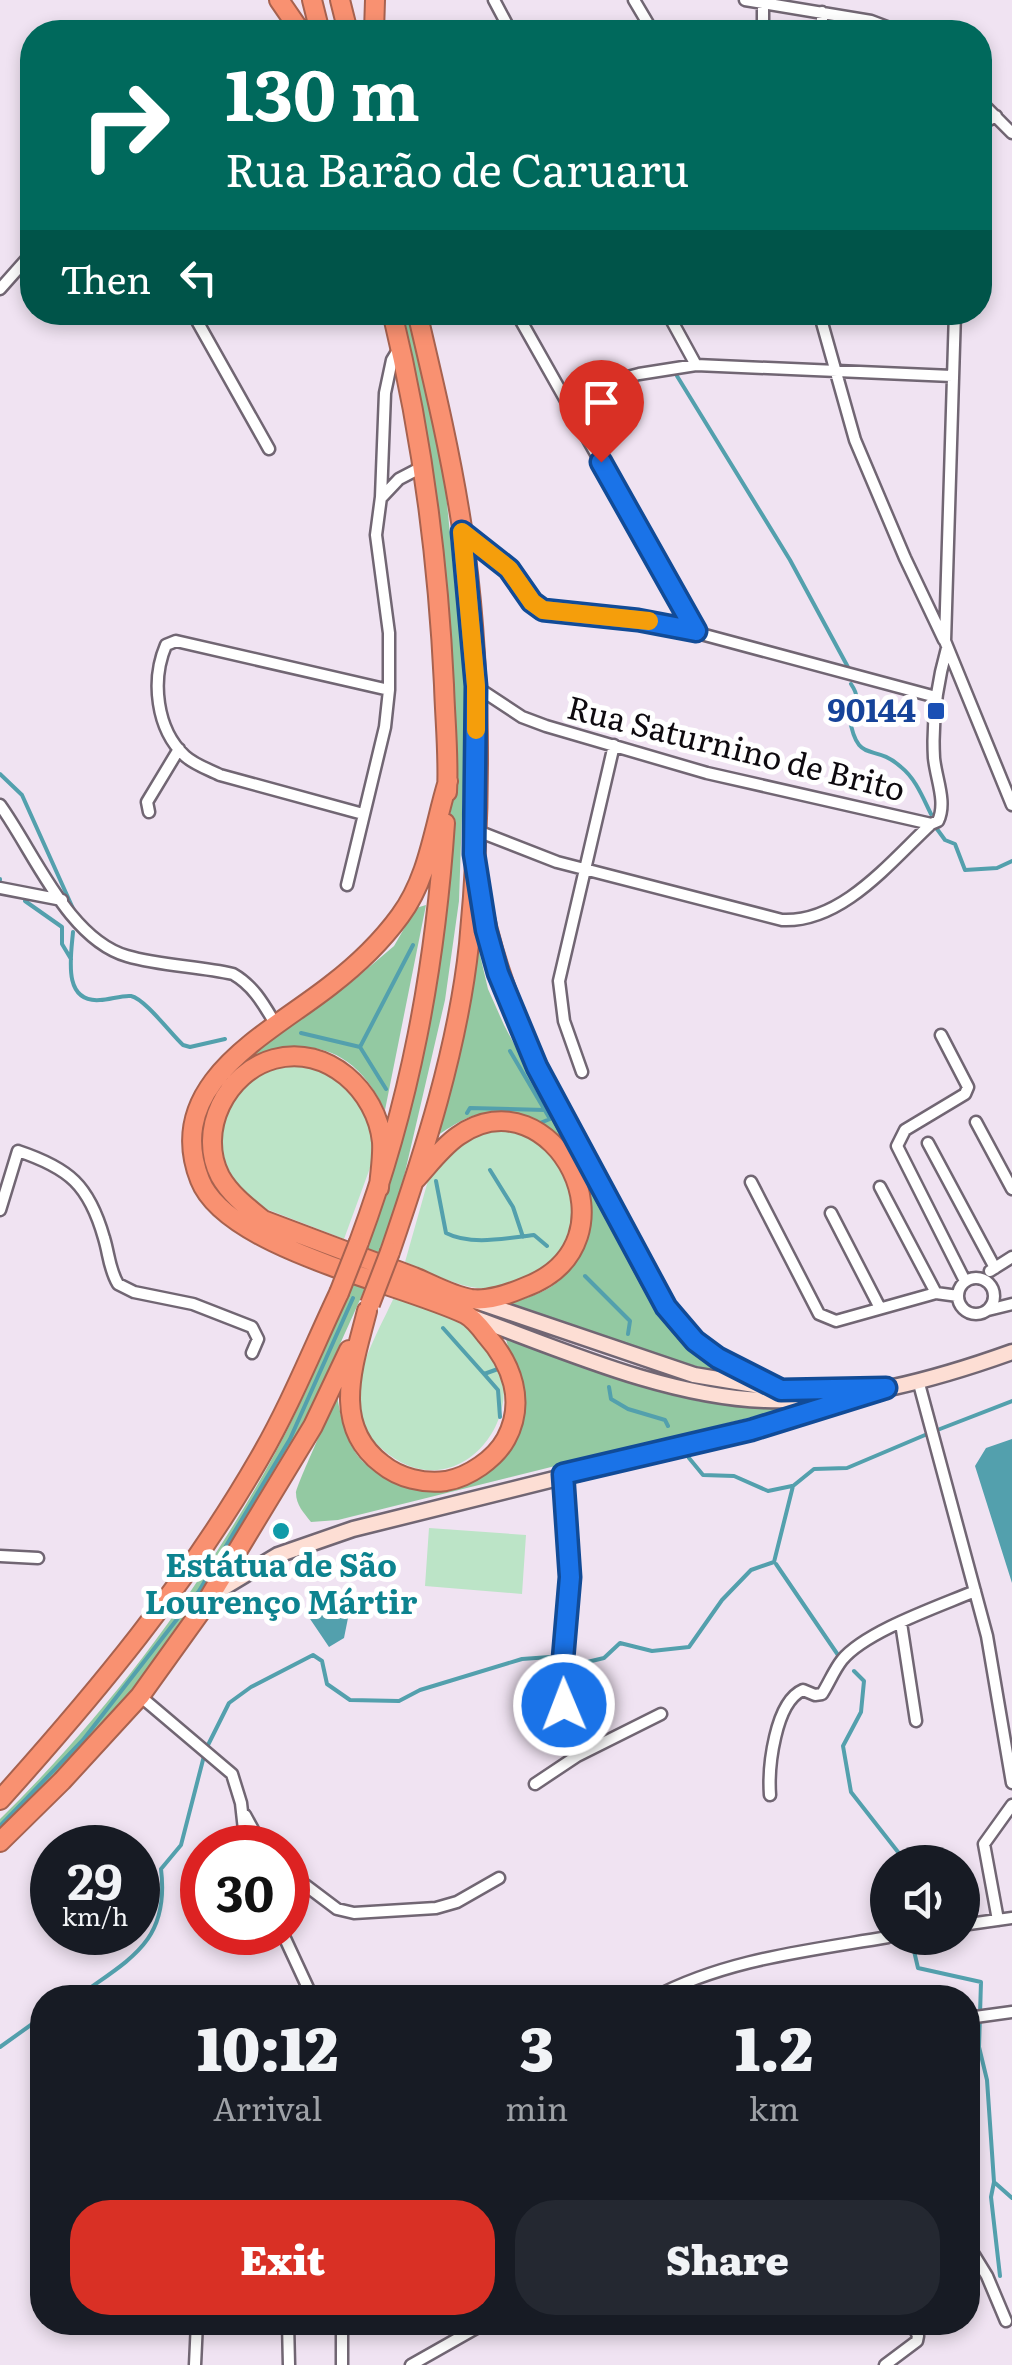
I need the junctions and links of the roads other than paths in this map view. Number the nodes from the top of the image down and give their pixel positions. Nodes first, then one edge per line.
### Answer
1 (744, 0) edge
2 (781, 3) edge
3 (763, 4) junction
4 (822, 12) junction
5 (763, 20) edge
6 (822, 20) edge
7 (866, 20) edge
8 (992, 112) edge
9 (996, 116) junction
10 (992, 118) edge
11 (1012, 133) edge
12 (20, 266) edge
13 (0, 289) edge
14 (199, 325) edge
15 (395, 325) edge
16 (420, 325) edge
17 (523, 325) edge
18 (674, 325) edge
19 (823, 325) edge
20 (954, 325) edge
21 (400, 347) junction
22 (696, 365) junction
23 (838, 372) junction
24 (952, 376) junction
25 (563, 394) junction
26 (269, 449) dead end
27 (424, 466) junction
28 (381, 498) junction
29 (462, 532) junction
30 (946, 592) junction
31 (922, 598) junction
32 (696, 631) junction
33 (946, 645) junction
34 (476, 686) junction
35 (389, 690) junction
36 (936, 697) junction
37 (614, 745) junction
38 (180, 749) junction
39 (448, 781) junction
40 (0, 805) edge
41 (1012, 805) edge
42 (149, 812) dead end
43 (363, 814) junction
44 (931, 824) junction
45 (475, 830) junction
46 (474, 854) junction
47 (585, 868) junction
48 (346, 886) dead end
49 (0, 888) edge
50 (62, 900) junction
51 (276, 1025) junction
52 (941, 1035) dead end
53 (582, 1072) dead end
54 (976, 1122) dead end
55 (928, 1143) dead end
56 (415, 1180) junction
57 (751, 1182) dead end
58 (880, 1187) dead end
59 (379, 1188) junction
60 (1012, 1189) edge
61 (0, 1210) edge
62 (831, 1213) dead end
63 (1012, 1257) edge
64 (994, 1268) junction
65 (965, 1281) junction
66 (987, 1281) junction
67 (936, 1293) junction
68 (958, 1296) junction
69 (994, 1296) junction
70 (1012, 1303) edge
71 (368, 1307) junction
72 (470, 1307) junction
73 (880, 1308) junction
74 (987, 1311) junction
75 (1012, 1352) edge
76 (252, 1354) dead end
77 (918, 1380) junction
78 (886, 1388) junction
79 (781, 1390) junction
80 (863, 1394) junction
81 (563, 1474) junction
82 (0, 1556) edge
83 (38, 1558) dead end
84 (975, 1591) junction
85 (212, 1594) junction
86 (900, 1623) junction
87 (140, 1696) junction
88 (662, 1714) dead end
89 (916, 1721) dead end
90 (1008, 1734) edge
91 (577, 1756) junction
92 (1012, 1783) edge
93 (535, 1784) dead end
94 (770, 1795) dead end
95 (0, 1800) edge
96 (1012, 1805) edge
97 (242, 1810) junction
98 (244, 1825) edge
99 (250, 1825) edge
100 (0, 1842) edge
101 (500, 1878) dead end
102 (310, 1888) edge
103 (1012, 1918) edge
104 (998, 1920) junction
105 (980, 1923) edge
106 (870, 1940) edge
107 (293, 1955) edge
108 (307, 1985) edge
109 (680, 1985) edge
110 (1012, 2012) edge
111 (980, 2016) edge
112 (980, 2265) edge
113 (1006, 2321) dead end
114 (196, 2335) edge
115 (288, 2335) edge
116 (342, 2335) edge
117 (464, 2335) edge
118 (918, 2335) edge
119 (195, 2365) edge
120 (289, 2365) edge
121 (342, 2365) edge
122 (411, 2365) edge
123 (885, 2365) edge

1 - 3 street
2 - 3 street
2 - 4 street
3 - 5 street
4 - 6 street
4 - 7 street
8 - 9 street
9 - 10 street
9 - 11 street
12 - 13 street
14 - 26 street
15 - 21 highway
16 - 29 highway
17 - 25 street
18 - 22 street
19 - 23 street
20 - 24 street
21 - 27 highway
21 - 28 street
22 - 23 street
22 - 25 street
23 - 24 street
23 - 31 street
24 - 30 street
25 - 32 street
27 - 28 street
27 - 39 highway
28 - 35 street
29 - 32 street
29 - 34 highway
30 - 31 street
30 - 33 street
31 - 33 street
32 - 36 street
33 - 36 street, Rua Saturnino de Brito
33 - 41 street
34 - 37 street, Rua Saturnino de Brito
34 - 45 highway
35 - 38 street
35 - 43 street
36 - 44 street, Rua Saturnino de Brito
37 - 44 street, Rua Saturnino de Brito
37 - 47 street
38 - 42 street
38 - 43 street
39 - 51 highway
39 - 59 highway
40 - 50 street
43 - 48 street
44 - 47 street
45 - 46 highway
45 - 47 street
46 - 56 highway
46 - 79 highway
47 - 53 street
49 - 50 street
50 - 51 street
51 - 72 highway
52 - 65 street
54 - 60 street
55 - 64 street
56 - 71 highway, bridge
56 - 72 highway
57 - 73 street
58 - 67 street
59 - 72 highway
59 - 95 highway, bridge
61 - 76 street
62 - 73 street
63 - 64 street
64 - 66 street
65 - 66 street
65 - 68 street
66 - 69 street
67 - 68 street
67 - 73 street
68 - 74 street
69 - 70 street
69 - 74 street
70 - 74 street
71 - 72 highway
71 - 85 highway
72 - 79 street
72 - 80 street
75 - 77 street
77 - 78 street
77 - 84 street
78 - 79 street
78 - 80 street
80 - 81 street
81 - 85 street
81 - 91 street
82 - 83 street
84 - 86 street
84 - 90 street
85 - 87 highway
86 - 89 street
86 - 94 street
87 - 97 street
87 - 100 highway
88 - 91 street
90 - 92 street
91 - 93 street
96 - 104 street
97 - 98 street
97 - 99 street
101 - 102 street
103 - 104 street
104 - 105 street
106 - 109 street
107 - 108 street
110 - 111 street
112 - 113 street
114 - 119 street
115 - 120 street
116 - 121 street
117 - 122 street
118 - 123 street

